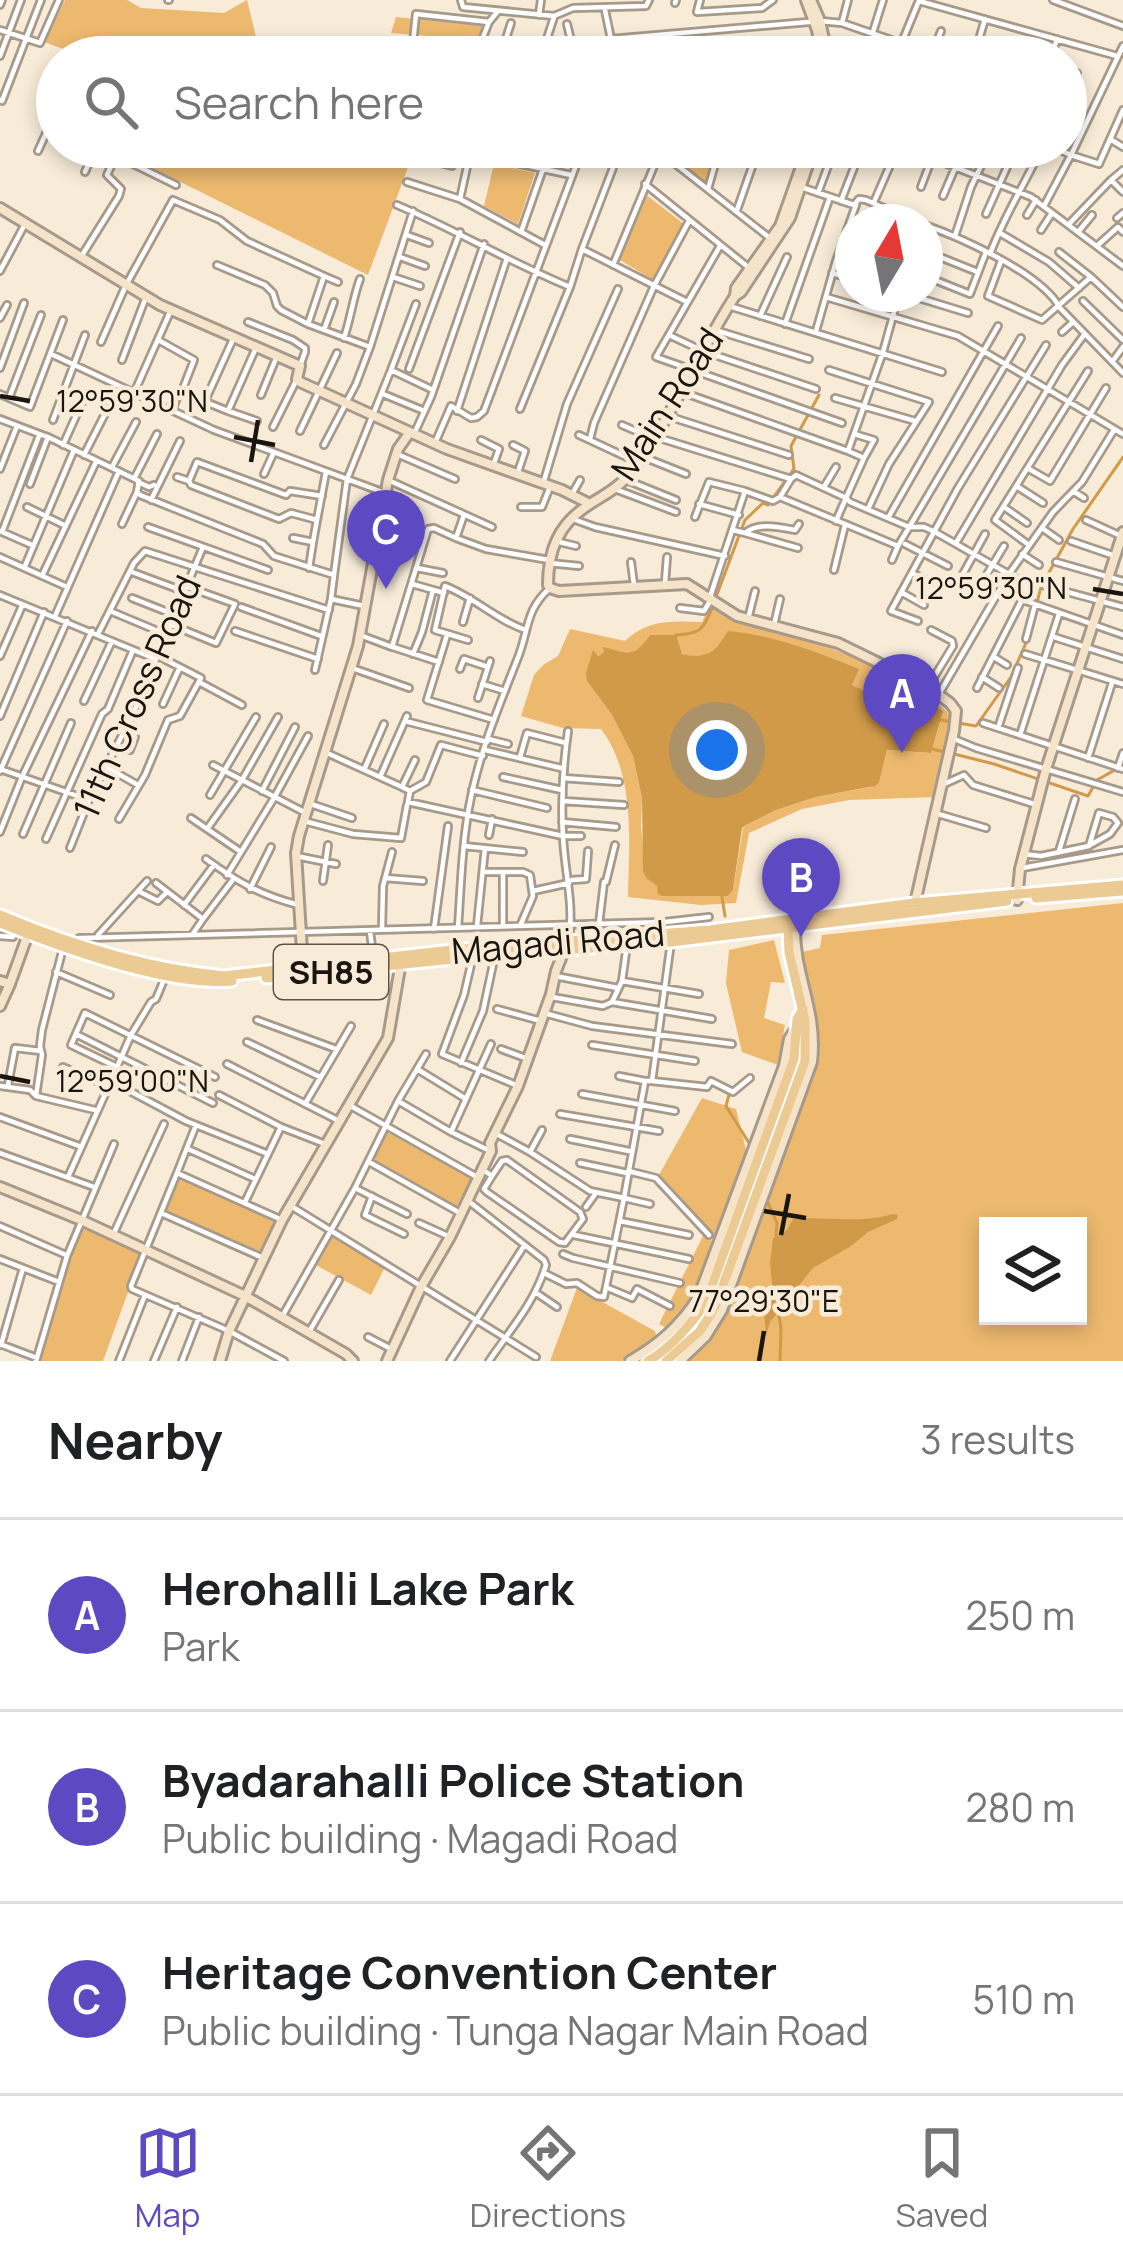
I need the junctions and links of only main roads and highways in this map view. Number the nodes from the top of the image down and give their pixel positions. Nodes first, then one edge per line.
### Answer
1 (1123, 888) edge
2 (0, 919) edge
3 (790, 926) junction
4 (668, 932) junction
5 (70, 945) junction
6 (567, 946) junction
7 (472, 953) junction
8 (303, 971) junction
9 (803, 1010) junction
10 (648, 1361) edge
11 (666, 1361) edge

1 - 3 main road, Magadi Road / SH85
2 - 5 main road, Magadi Road / SH85
2 - 5 main road, Magadi Road / SH85
3 - 4 main road, Magadi Road / SH85
3 - 9 main road
4 - 6 main road, Magadi Road / SH85
4 - 6 main road, Magadi Road / SH85
5 - 8 main road, Magadi Road / SH85
5 - 8 main road, Magadi Road / SH85
6 - 7 main road, Magadi Road / SH85
6 - 7 main road, Magadi Road / SH85
7 - 8 main road, Magadi Road / SH85
9 - 10 main road
9 - 11 main road

